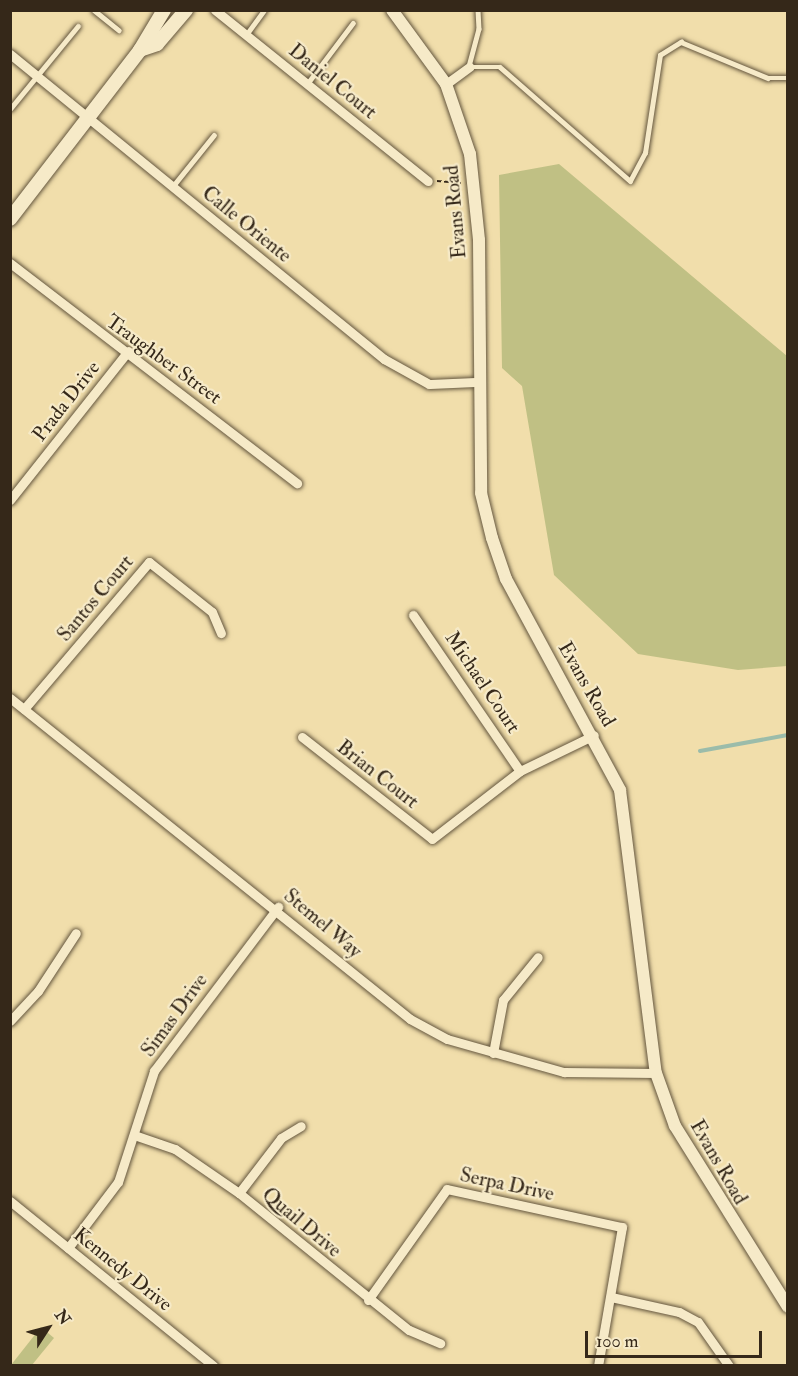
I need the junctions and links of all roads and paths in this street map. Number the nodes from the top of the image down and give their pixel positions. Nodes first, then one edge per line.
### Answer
1 (94, 10) edge
2 (164, 10) edge
3 (186, 10) edge
4 (215, 10) edge
5 (264, 10) edge
6 (392, 10) edge
7 (478, 10) edge
8 (353, 22) dead end
9 (78, 26) dead end
10 (119, 30) dead end
11 (246, 35) junction
12 (140, 50) junction
13 (10, 54) edge
14 (469, 67) junction
15 (38, 76) junction
16 (788, 78) edge
17 (307, 84) junction
18 (446, 84) junction
19 (10, 109) edge
20 (90, 118) junction
21 (214, 135) dead end
22 (428, 181) joint
23 (474, 184) junction
24 (173, 186) junction
25 (10, 219) edge
26 (10, 263) edge
27 (128, 351) junction
28 (477, 382) junction
29 (297, 483) dead end
30 (10, 500) edge
31 (413, 615) dead end
32 (221, 633) dead end
33 (10, 698) edge
34 (24, 709) junction
35 (594, 735) junction
36 (302, 738) dead end
37 (520, 771) junction
38 (278, 908) junction
39 (76, 933) dead end
40 (538, 957) dead end
41 (10, 1021) edge
42 (493, 1053) junction
43 (656, 1073) junction
44 (301, 1126) dead end
45 (137, 1136) junction
46 (238, 1192) junction
47 (10, 1201) edge
48 (68, 1248) junction
49 (611, 1297) junction
50 (368, 1300) junction
51 (788, 1307) edge
52 (440, 1343) dead end
53 (214, 1365) edge
54 (598, 1365) edge
55 (729, 1365) edge

1 - 10 lane
2 - 12 main road
3 - 12 main road
4 - 11 street, Daniel Court
5 - 11 lane
6 - 18 street
7 - 14 lane
8 - 17 lane
9 - 15 lane
11 - 17 street, Daniel Court
12 - 20 main road
13 - 15 street, Calle Oriente
14 - 16 lane
14 - 18 street
15 - 19 lane
15 - 20 street, Calle Oriente
17 - 22 street, Daniel Court
18 - 23 street, Evans Road
20 - 24 street, Calle Oriente
20 - 25 main road
21 - 24 lane
22 - 23 path
23 - 28 street, Evans Road
24 - 28 street, Calle Oriente
26 - 27 street, Traughber Street
27 - 29 street, Traughber Street
27 - 30 street, Prada Drive
28 - 35 street, Evans Road
31 - 37 street, Michael Court
32 - 34 street, Santos Court
33 - 34 street, Stemel Way
34 - 38 street, Stemel Way
35 - 37 street
35 - 43 street, Evans Road
36 - 37 street, Brian Court
38 - 42 street, Stemel Way
38 - 45 street, Simas Drive
39 - 41 street
40 - 42 street
42 - 43 street, Stemel Way
43 - 51 street, Evans Road
44 - 46 street
45 - 46 street, Quail Drive
45 - 48 street, Simas Drive
46 - 50 street, Quail Drive
47 - 48 street, Kennedy Drive
48 - 53 street, Kennedy Drive
49 - 50 street, Serpa Drive
49 - 54 street
49 - 55 street
50 - 52 street, Quail Drive

